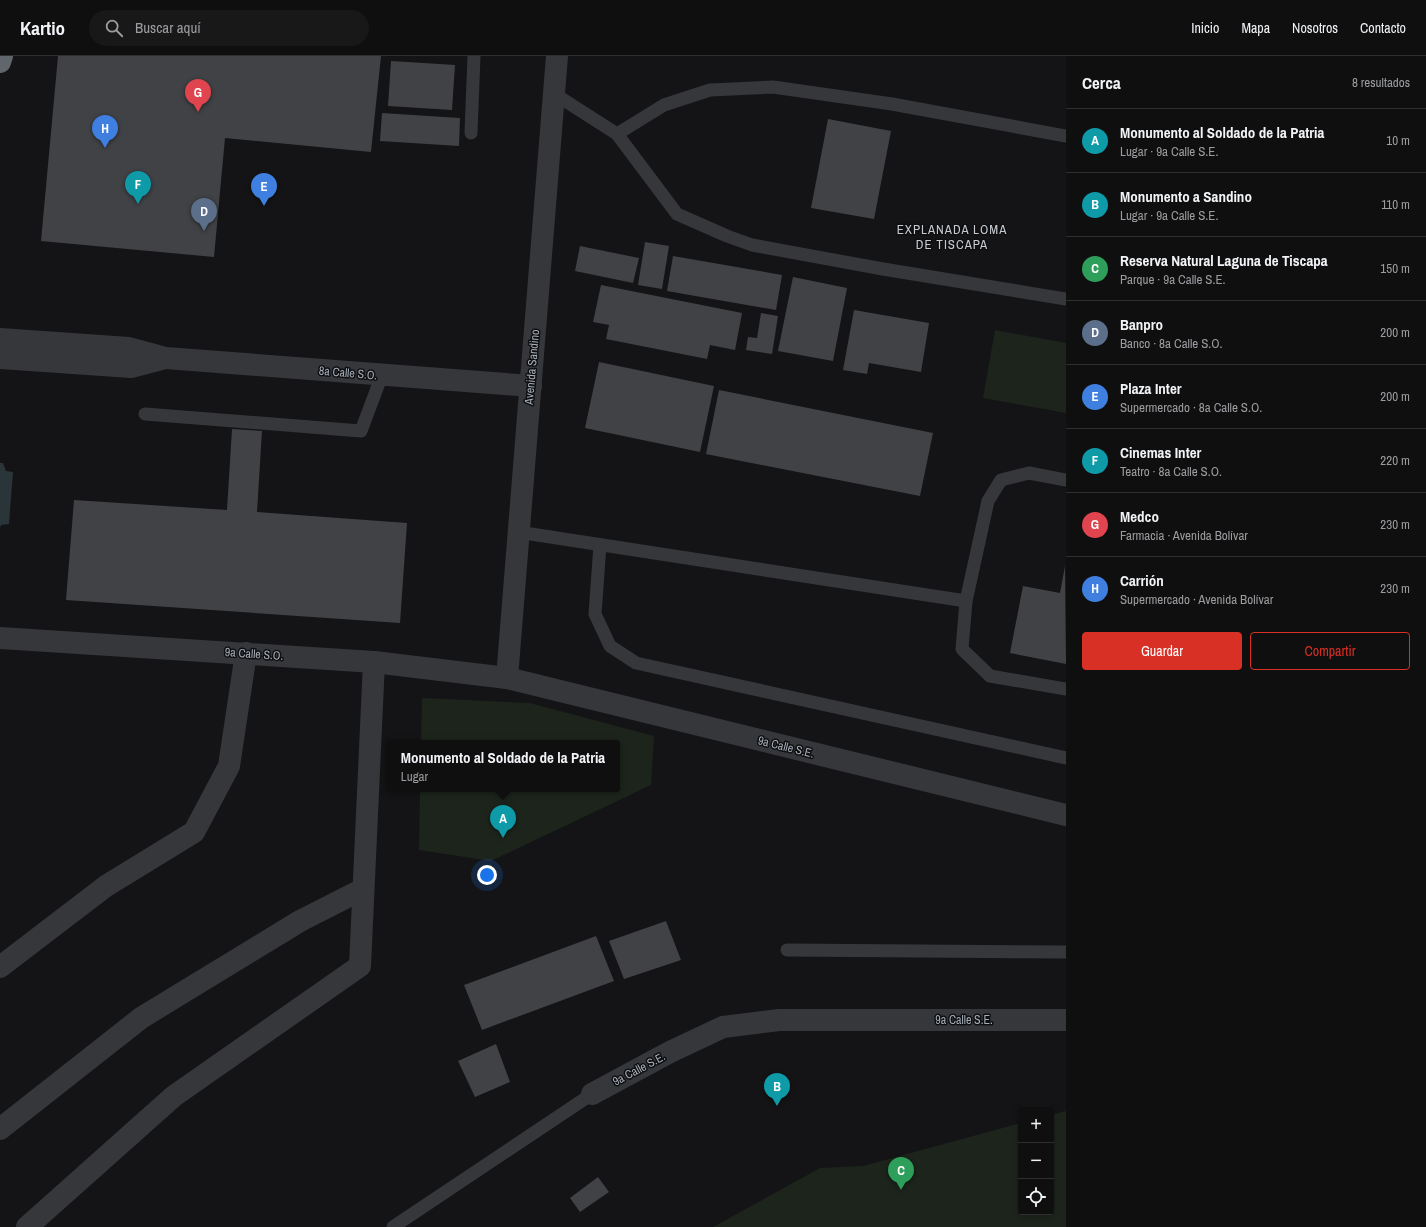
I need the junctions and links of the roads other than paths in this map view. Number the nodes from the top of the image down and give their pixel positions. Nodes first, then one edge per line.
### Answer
1 (2, 56) edge
2 (474, 56) edge
3 (556, 56) edge
4 (0, 62) edge
5 (553, 93) junction
6 (471, 133) dead end
7 (617, 134) junction
8 (1066, 136) edge
9 (1066, 299) edge
10 (0, 339) edge
11 (0, 358) edge
12 (166, 358) junction
13 (382, 375) junction
14 (531, 386) junction
15 (145, 414) dead end
16 (1066, 480) edge
17 (518, 532) junction
18 (600, 545) junction
19 (966, 602) junction
20 (0, 638) edge
21 (246, 653) junction
22 (374, 662) junction
23 (507, 678) junction
24 (1066, 689) edge
25 (1066, 758) edge
26 (1066, 815) edge
27 (363, 889) junction
28 (787, 950) dead end
29 (1066, 952) edge
30 (0, 967) edge
31 (1066, 1020) edge
32 (592, 1094) joint
33 (0, 1129) edge
34 (27, 1227) edge
35 (393, 1227) edge

1 - 4 highway
2 - 6 lane
3 - 5 street, Avenida Sandino
5 - 7 lane
5 - 14 street, Avenida Sandino
7 - 8 lane
7 - 9 lane
10 - 12 street, 8a Calle S.O.
11 - 12 street, 8a Calle S.O.
12 - 13 street, 8a Calle S.O.
13 - 14 street, 8a Calle S.O.
13 - 15 lane
14 - 17 street, Avenida Sandino
16 - 19 lane
17 - 18 lane
17 - 23 street, Avenida Sandino
18 - 19 lane
18 - 25 lane
19 - 24 lane
20 - 21 street, 9a Calle S.O.
21 - 22 street, 9a Calle S.O.
21 - 30 street
22 - 23 street, 9a Calle S.O.
22 - 27 street
23 - 26 street, 9a Calle S.E.
27 - 33 street
27 - 34 street
28 - 29 lane
31 - 32 street, 9a Calle S.E.
32 - 35 lane

